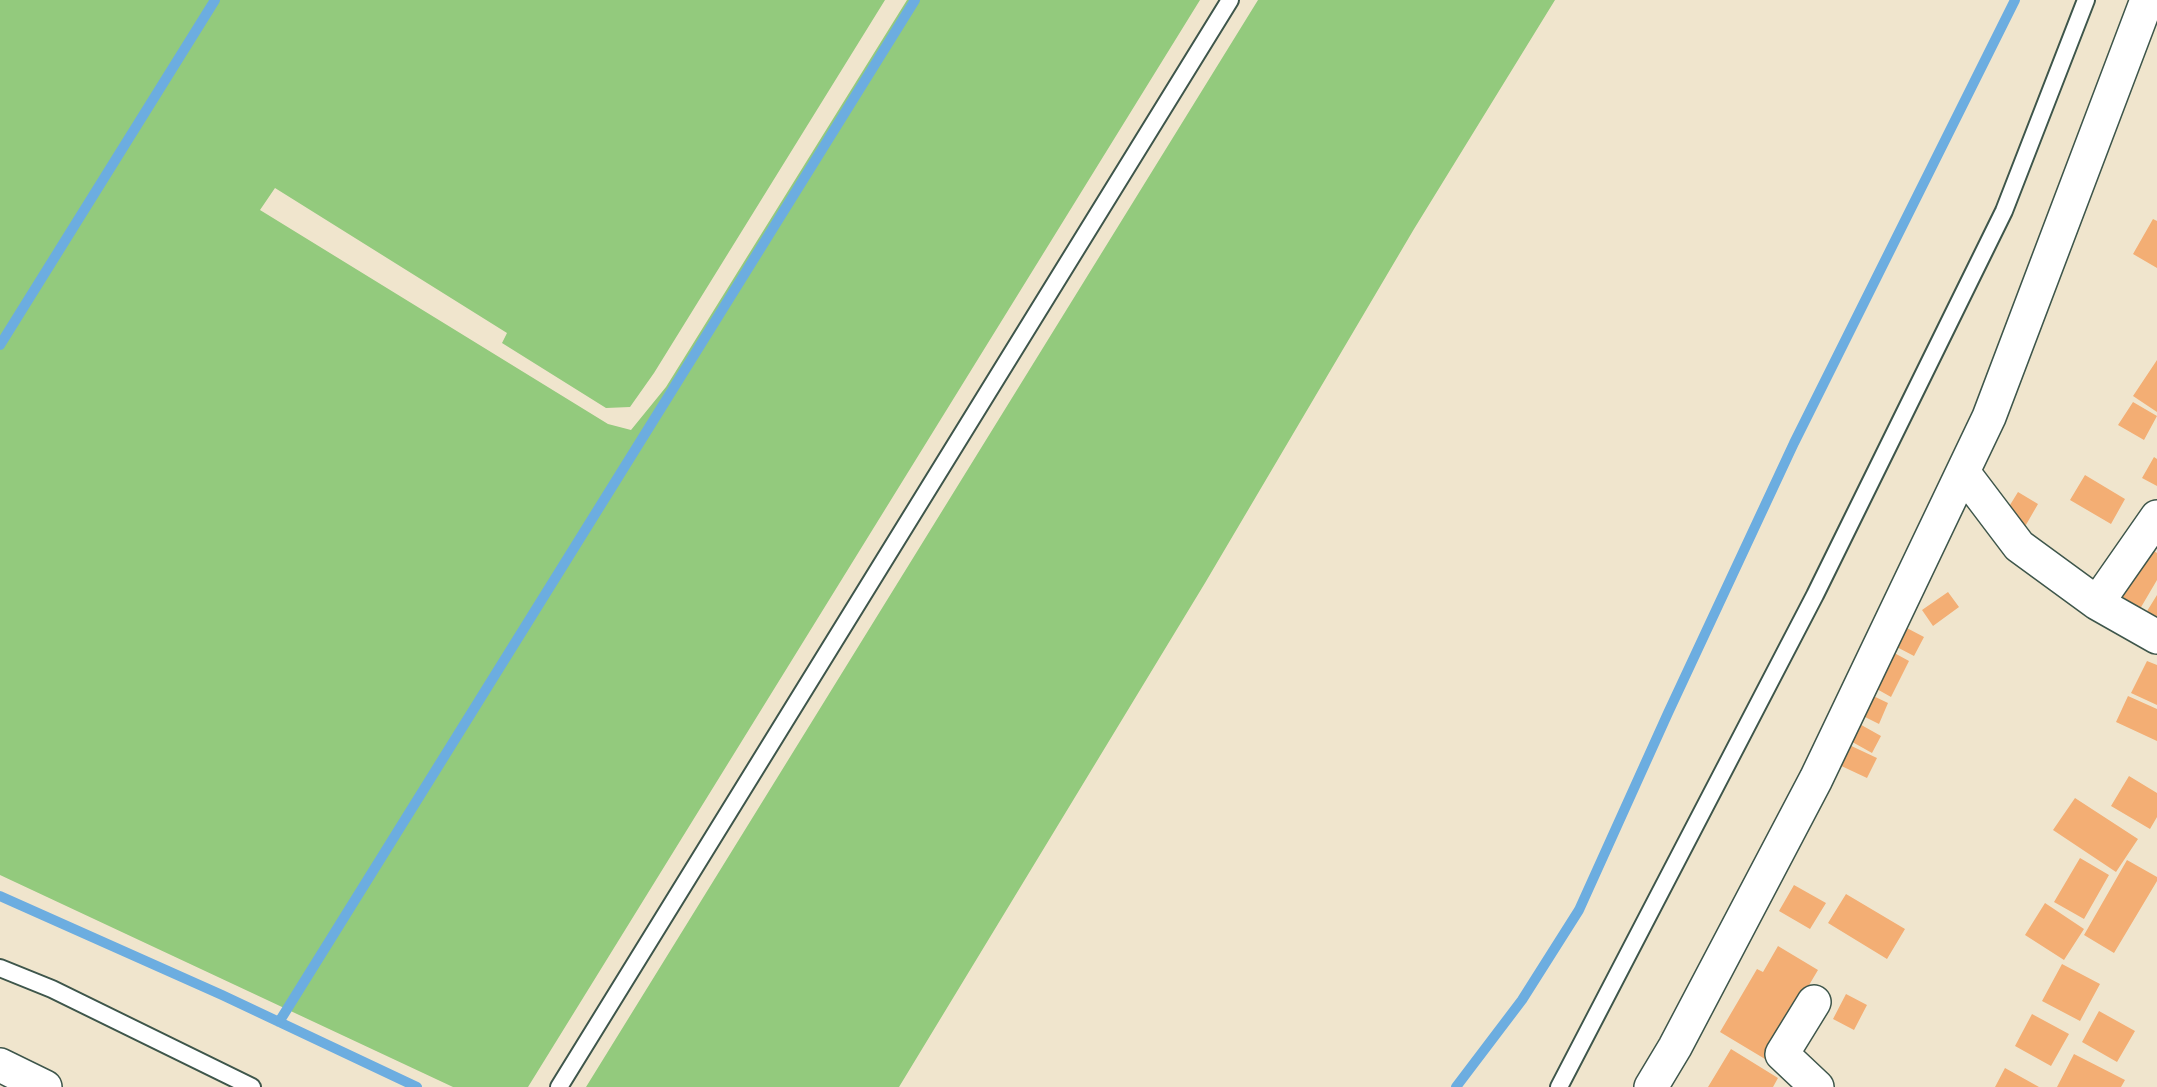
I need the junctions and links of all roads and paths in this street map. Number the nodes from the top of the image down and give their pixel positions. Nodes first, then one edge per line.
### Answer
1 (1230, 0) edge
2 (2086, 0) edge
3 (2147, 0) edge
4 (1963, 472) junction
5 (2157, 517) edge
6 (2097, 603) junction
7 (2157, 637) edge
8 (0, 968) edge
9 (1814, 1002) dead end
10 (0, 1065) edge
11 (45, 1087) edge
12 (252, 1087) edge
13 (559, 1087) edge
14 (1558, 1087) edge
15 (1651, 1087) edge
16 (1817, 1087) edge

1 - 13 lane
2 - 14 lane
3 - 4 street
4 - 6 street
4 - 15 street
5 - 6 street
6 - 7 street
8 - 12 lane
9 - 16 street
10 - 11 street

